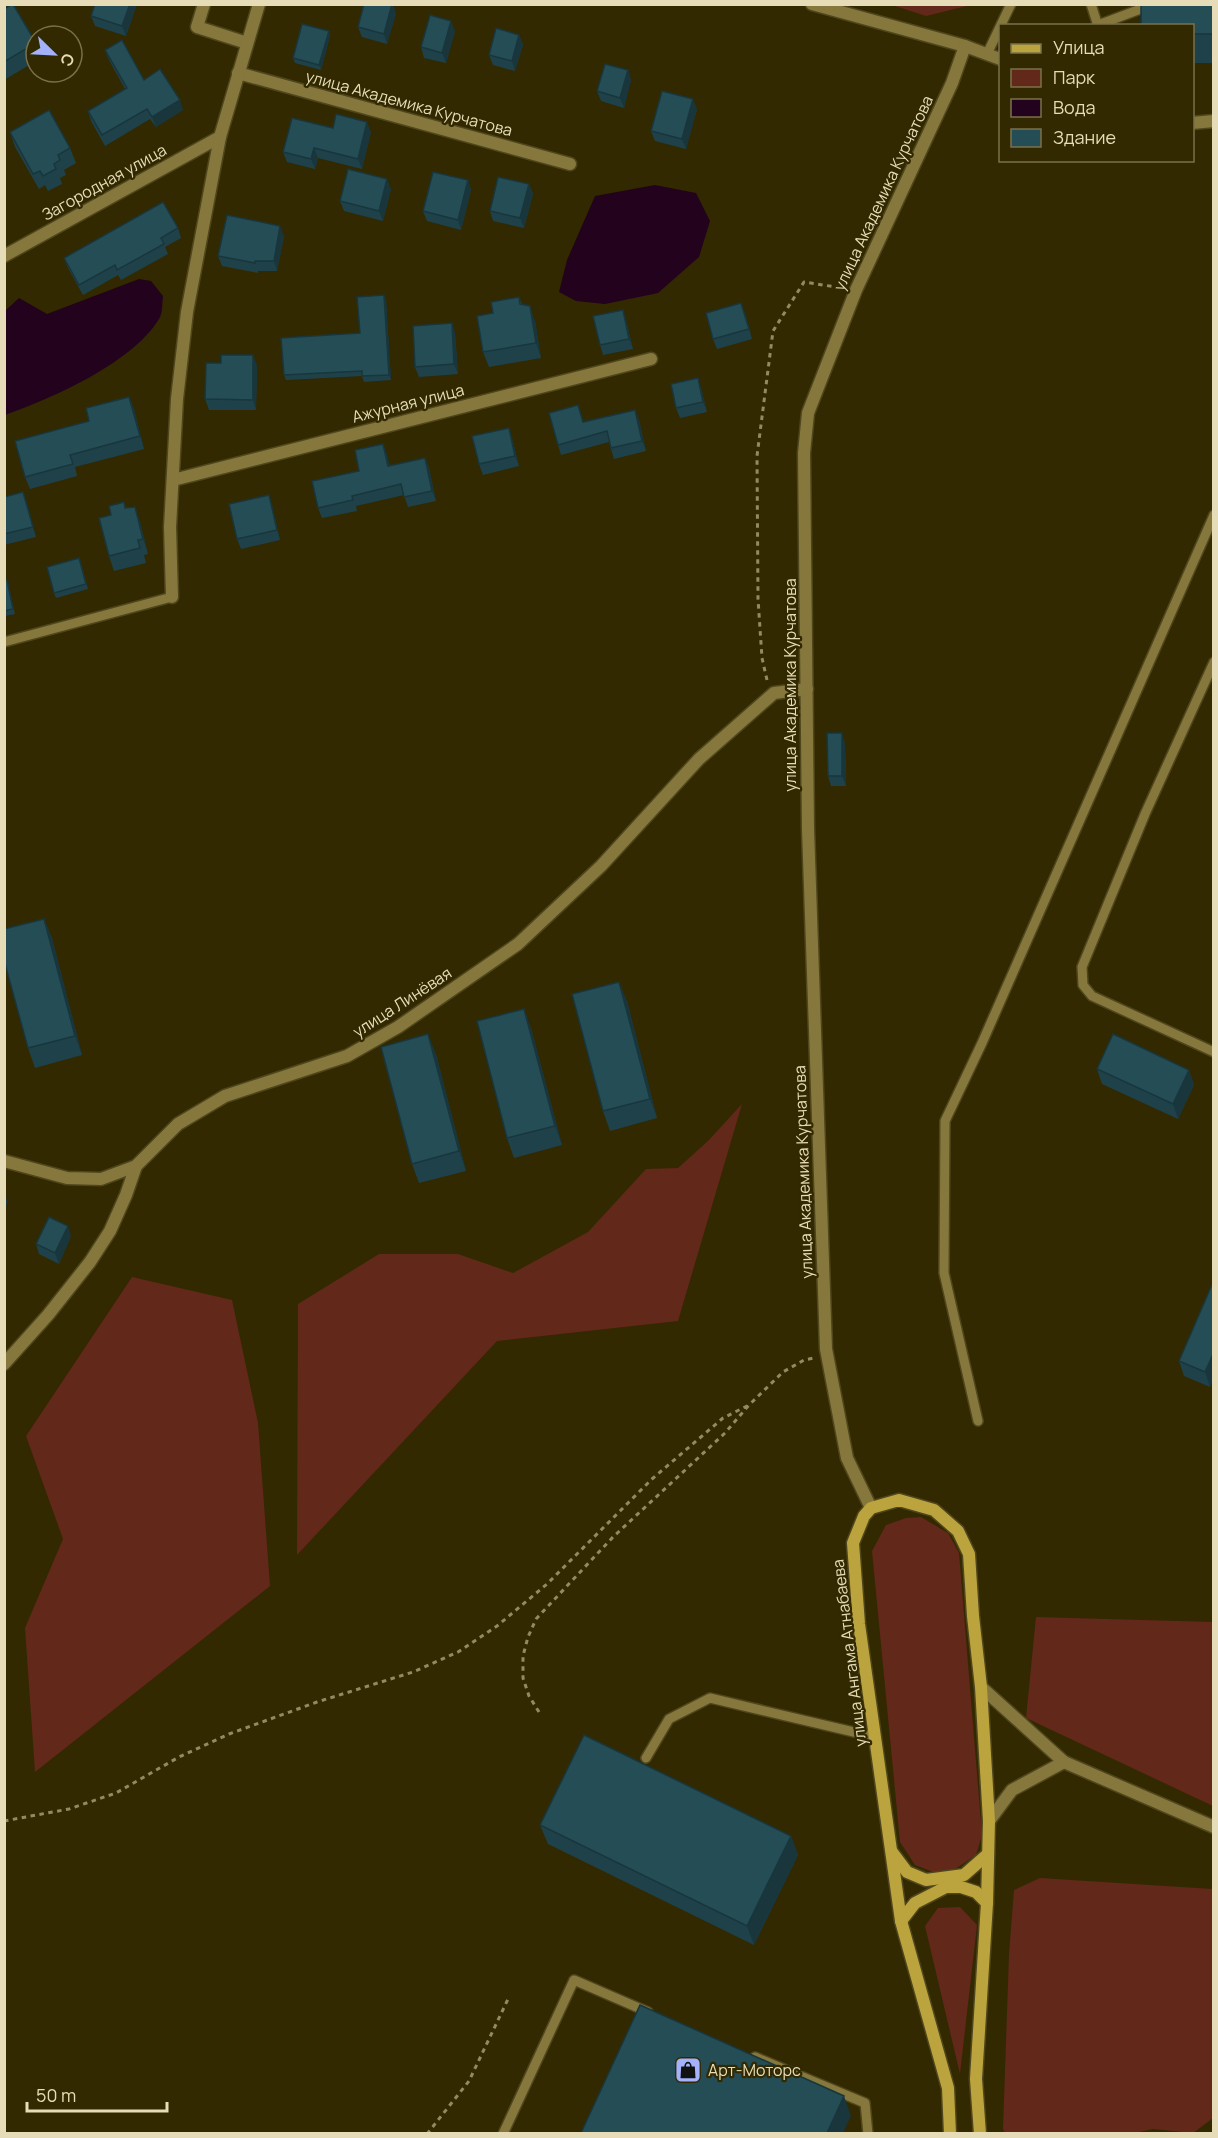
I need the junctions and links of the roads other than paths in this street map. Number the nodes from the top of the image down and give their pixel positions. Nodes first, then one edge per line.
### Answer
1 (204, 4) edge
2 (259, 4) edge
3 (812, 4) edge
4 (1011, 4) edge
5 (1090, 4) edge
6 (1154, 4) edge
7 (1001, 24) edge
8 (1098, 24) edge
9 (1101, 24) edge
10 (999, 29) edge
11 (247, 43) junction
12 (965, 46) junction
13 (987, 54) junction
14 (999, 59) edge
15 (238, 73) junction
16 (1214, 122) edge
17 (1194, 123) edge
18 (220, 137) junction
19 (570, 164) dead end
20 (4, 256) edge
21 (651, 359) dead end
22 (173, 480) junction
23 (1214, 514) edge
24 (172, 597) joint
25 (4, 642) edge
26 (1214, 662) edge
27 (807, 689) junction
28 (1214, 1052) edge
29 (4, 1161) edge
30 (136, 1166) junction
31 (4, 1364) edge
32 (978, 1421) dead end
33 (871, 1508) junction
34 (981, 1687) junction
35 (875, 1737) junction
36 (646, 1758) dead end
37 (1064, 1762) junction
38 (989, 1821) junction
39 (1214, 1827) edge
40 (891, 1851) junction
41 (988, 1854) junction
42 (987, 1904) junction
43 (901, 1922) junction
44 (660, 2017) edge
45 (746, 2053) edge
46 (503, 2133) edge
47 (867, 2133) edge
48 (950, 2133) edge
49 (980, 2133) edge

1 - 11 street
2 - 11 street
3 - 12 street
4 - 7 lane
5 - 8 lane
6 - 9 lane
10 - 13 lane
11 - 15 street
12 - 13 street
12 - 27 street, улица Академика Курчатова
13 - 14 street
15 - 18 street
15 - 19 street, улица Академика Курчатова
16 - 17 street
18 - 20 street, Загородная улица
18 - 22 street
21 - 22 street, Ажурная улица
22 - 24 street
23 - 32 lane
24 - 25 lane
26 - 28 lane
27 - 30 street, улица Линёвая
27 - 33 street, улица Академика Курчатова
29 - 30 street
30 - 31 street, улица Линёвая
33 - 34 street
33 - 35 street, улица Ангама Атнабаева
34 - 37 street
34 - 38 street
35 - 36 lane
35 - 40 street, улица Ангама Атнабаева
37 - 38 street
37 - 39 street
38 - 41 street
40 - 41 street
40 - 43 street, улица Ангама Атнабаева
41 - 42 street
42 - 43 street
42 - 49 street
43 - 48 street, улица Ангама Атнабаева
44 - 46 lane
45 - 47 lane

